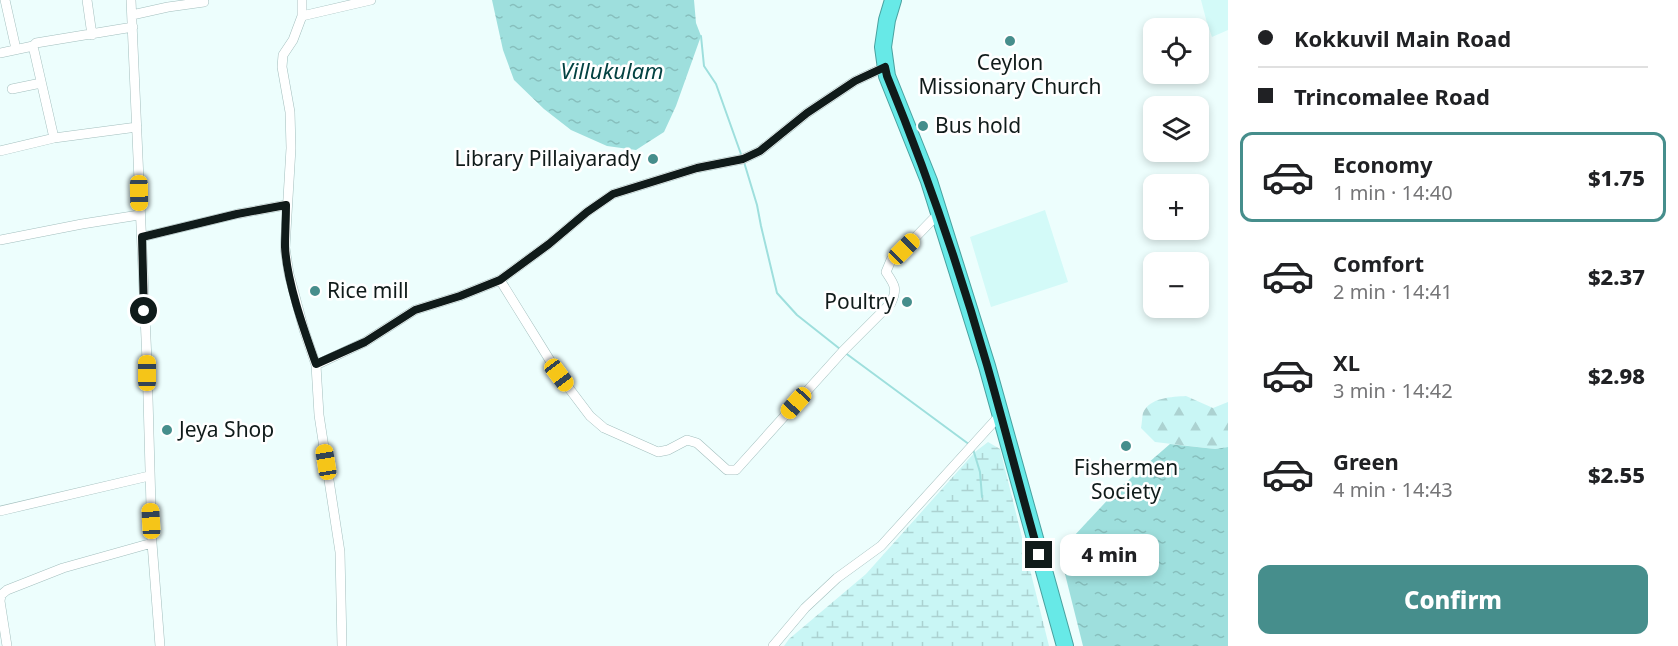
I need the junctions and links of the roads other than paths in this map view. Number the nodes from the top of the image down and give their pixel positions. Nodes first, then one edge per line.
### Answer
1 (5, 0) edge
2 (87, 0) edge
3 (131, 0) edge
4 (302, 0) edge
5 (371, 0) edge
6 (893, 0) edge
7 (204, 2) dead end
8 (132, 15) junction
9 (302, 16) junction
10 (133, 27) junction
11 (92, 35) junction
12 (33, 46) junction
13 (16, 49) junction
14 (0, 54) edge
15 (885, 67) junction
16 (41, 83) junction
17 (12, 89) dead end
18 (137, 127) junction
19 (54, 138) junction
20 (0, 151) edge
21 (286, 205) junction
22 (939, 213) junction
23 (139, 215) junction
24 (142, 237) junction
25 (0, 240) edge
26 (500, 280) junction
27 (316, 364) junction
28 (1000, 415) junction
29 (149, 476) junction
30 (0, 511) edge
31 (152, 543) junction
32 (0, 595) edge
33 (8, 646) edge
34 (159, 646) edge
35 (342, 646) edge
36 (773, 646) edge
37 (1065, 646) edge

1 - 13 street
2 - 11 street
3 - 8 street
4 - 9 street
5 - 9 street
6 - 15 highway
7 - 8 street
8 - 10 street
9 - 21 street
10 - 11 street
10 - 18 street
11 - 12 street
12 - 13 street
12 - 16 street
13 - 14 street
15 - 22 highway
15 - 26 street
16 - 17 street
16 - 19 street
18 - 19 street
18 - 23 street
19 - 20 street
21 - 24 street
21 - 27 street
22 - 26 street
22 - 28 highway
23 - 24 street
23 - 25 street
24 - 29 street
26 - 27 street
27 - 35 street
28 - 36 street
28 - 37 highway
29 - 30 street
29 - 31 street
31 - 32 street
31 - 34 street
32 - 33 street

